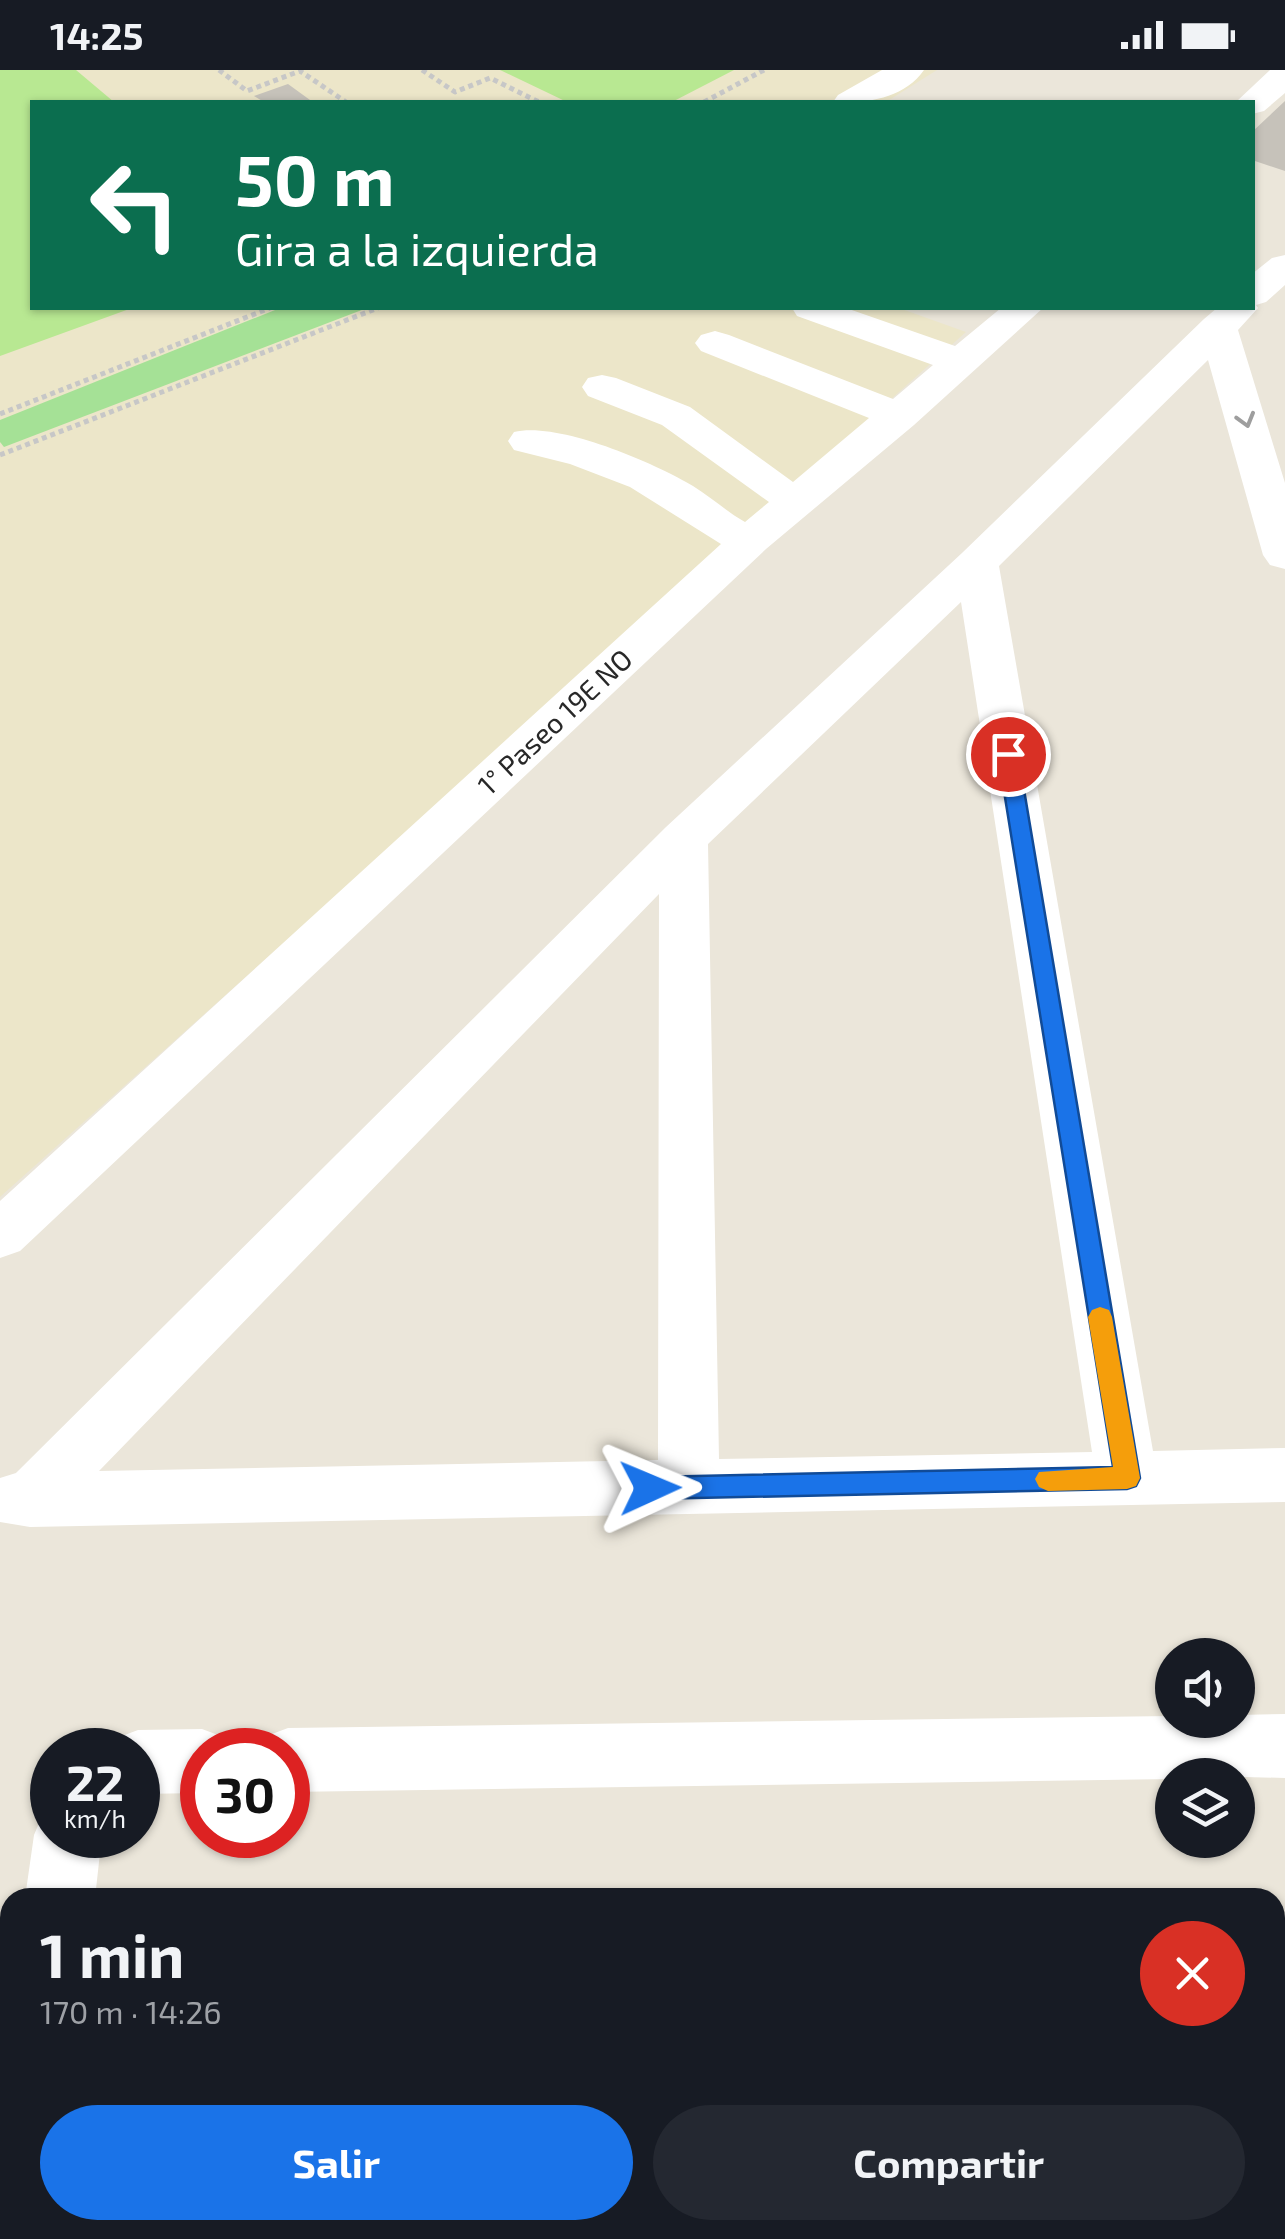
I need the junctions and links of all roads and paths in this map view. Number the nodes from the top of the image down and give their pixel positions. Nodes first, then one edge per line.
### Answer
1 (218, 70) edge
2 (422, 70) edge
3 (764, 70) edge
4 (907, 70) edge
5 (1285, 75) edge
6 (343, 100) edge
7 (536, 100) edge
8 (708, 100) edge
9 (854, 100) edge
10 (1255, 101) edge
11 (1258, 293) edge
12 (265, 310) edge
13 (373, 310) edge
14 (817, 310) edge
15 (1022, 310) edge
16 (1240, 310) edge
17 (715, 343) dead end
18 (961, 362) junction
19 (602, 387) dead end
20 (0, 414) edge
21 (900, 416) junction
22 (529, 441) dead end
23 (0, 455) edge
24 (800, 500) junction
25 (751, 540) junction
26 (1285, 555) edge
27 (977, 563) junction
28 (683, 839) junction
29 (0, 1235) edge
30 (1285, 1475) edge
31 (1127, 1478) junction
32 (689, 1487) junction
33 (15, 1500) edge
34 (1285, 1746) edge
35 (310, 1760) edge
36 (65, 1858) edge
37 (61, 1888) edge

1 - 6 path
2 - 7 path
3 - 8 path
4 - 9 street
5 - 10 street
11 -> 26 street
12 - 20 path
13 - 23 path
14 - 18 street
15 - 18 street, 1° Paseo 19E NO
16 - 27 street
17 - 21 street
18 - 21 street, 1° Paseo 19E NO
19 - 24 street
21 - 24 street, 1° Paseo 19E NO
22 - 25 street
24 - 25 street, 1° Paseo 19E NO
25 - 29 street, 1° Paseo 19E NO
27 - 28 street
27 - 31 street
28 - 32 street
28 - 33 street
30 - 31 street
31 - 32 street
32 - 33 street
34 - 35 street
36 - 37 street

